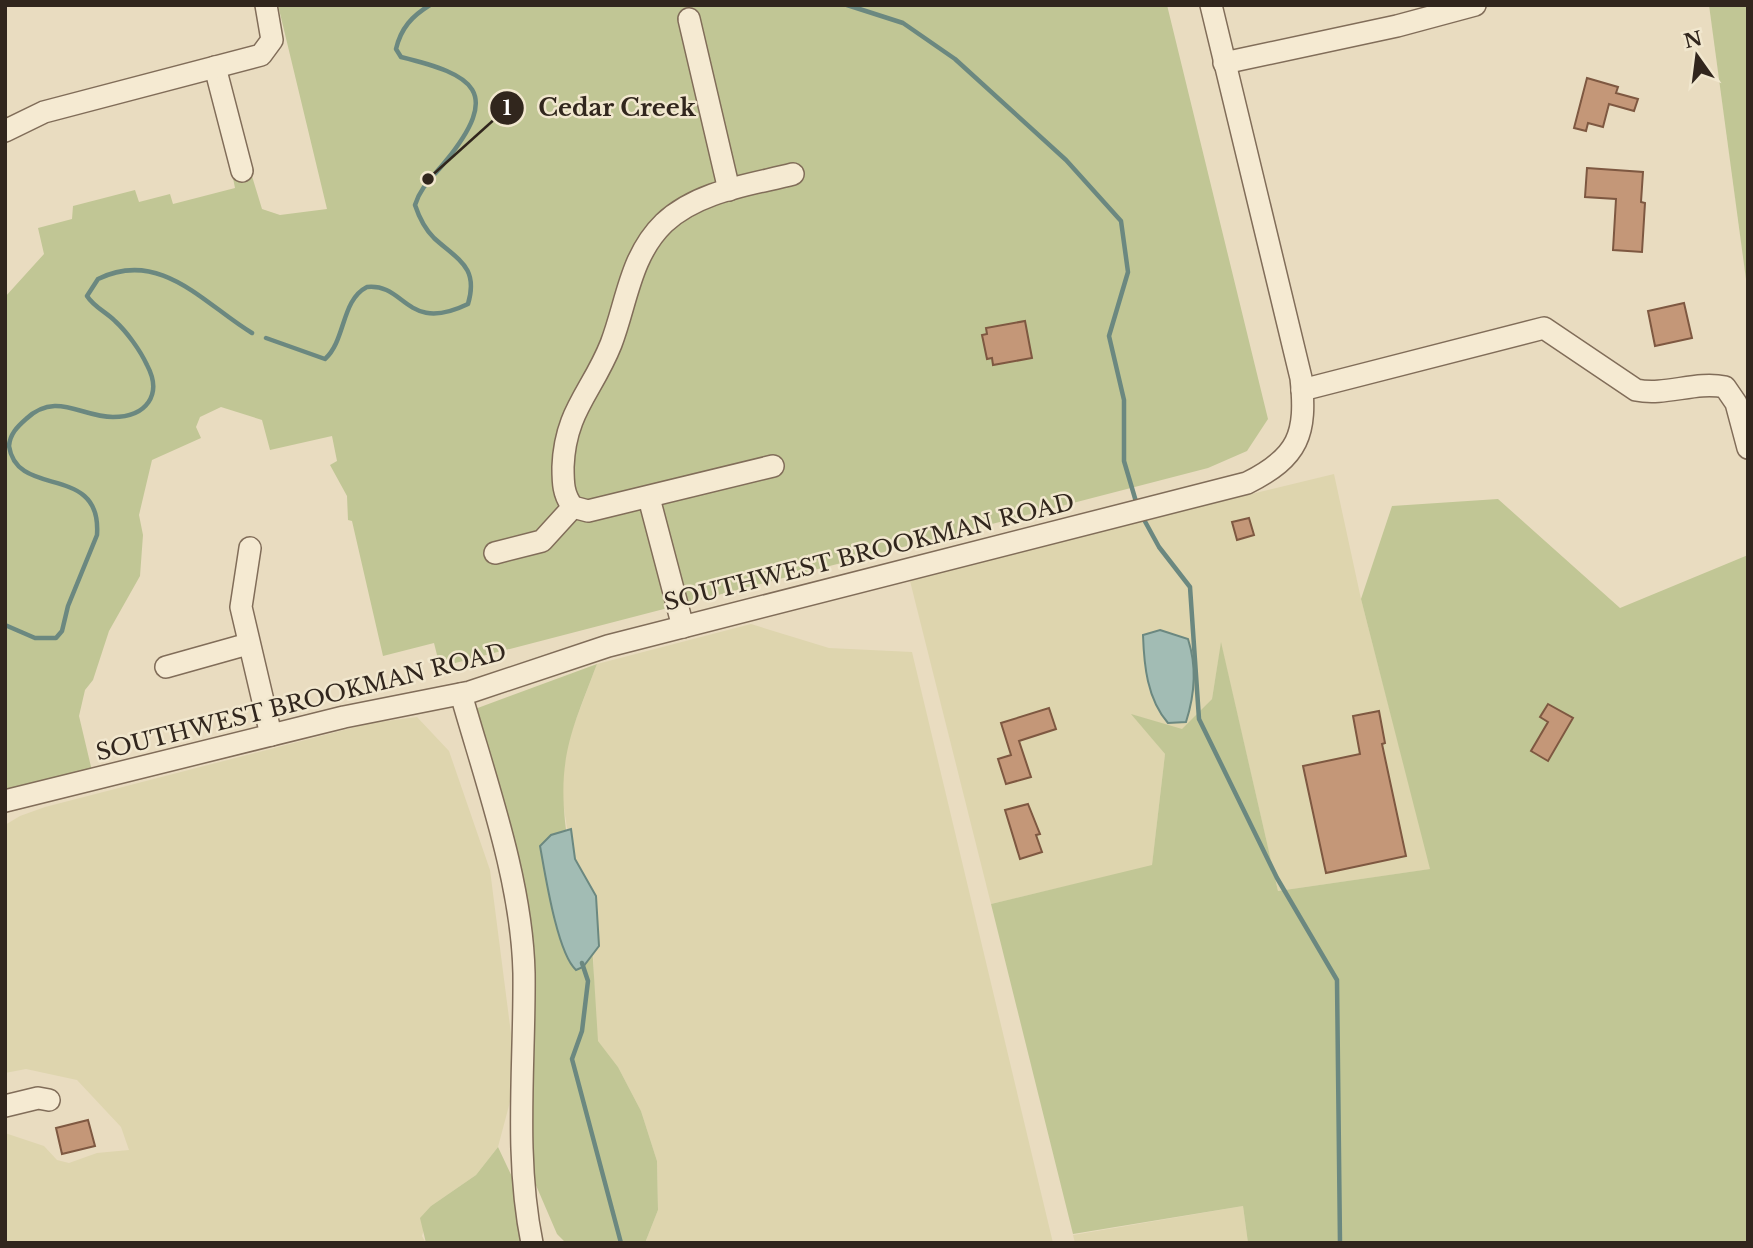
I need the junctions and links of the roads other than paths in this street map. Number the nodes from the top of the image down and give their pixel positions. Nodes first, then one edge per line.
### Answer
1 (266, 5) edge
2 (1211, 5) edge
3 (1475, 5) edge
4 (689, 19) dead end
5 (1224, 63) junction
6 (215, 67) junction
7 (5, 131) edge
8 (242, 171) dead end
9 (793, 174) dead end
10 (729, 190) junction
11 (1302, 390) junction
12 (1748, 448) edge
13 (773, 466) dead end
14 (649, 498) junction
15 (573, 507) junction
16 (250, 548) dead end
17 (495, 553) dead end
18 (683, 627) junction
19 (248, 644) junction
20 (166, 667) dead end
21 (461, 694) junction
22 (271, 735) junction
23 (5, 801) edge
24 (48, 1100) dead end
25 (5, 1106) edge
26 (532, 1243) edge

1 - 6 street
2 - 5 street, SOUTHWEST BROOKMAN ROAD
3 - 5 street
4 - 10 street
5 - 11 street, SOUTHWEST BROOKMAN ROAD
6 - 7 street
6 - 8 street
9 - 10 street
10 - 15 street
11 - 12 street
11 - 18 street, SOUTHWEST BROOKMAN ROAD
13 - 14 street
14 - 15 street
14 - 18 street
15 - 17 street
16 - 19 street
18 - 21 street, SOUTHWEST BROOKMAN ROAD
19 - 20 street
19 - 22 street
21 - 22 street, SOUTHWEST BROOKMAN ROAD
21 - 26 street
22 - 23 street, SOUTHWEST BROOKMAN ROAD
24 - 25 street

